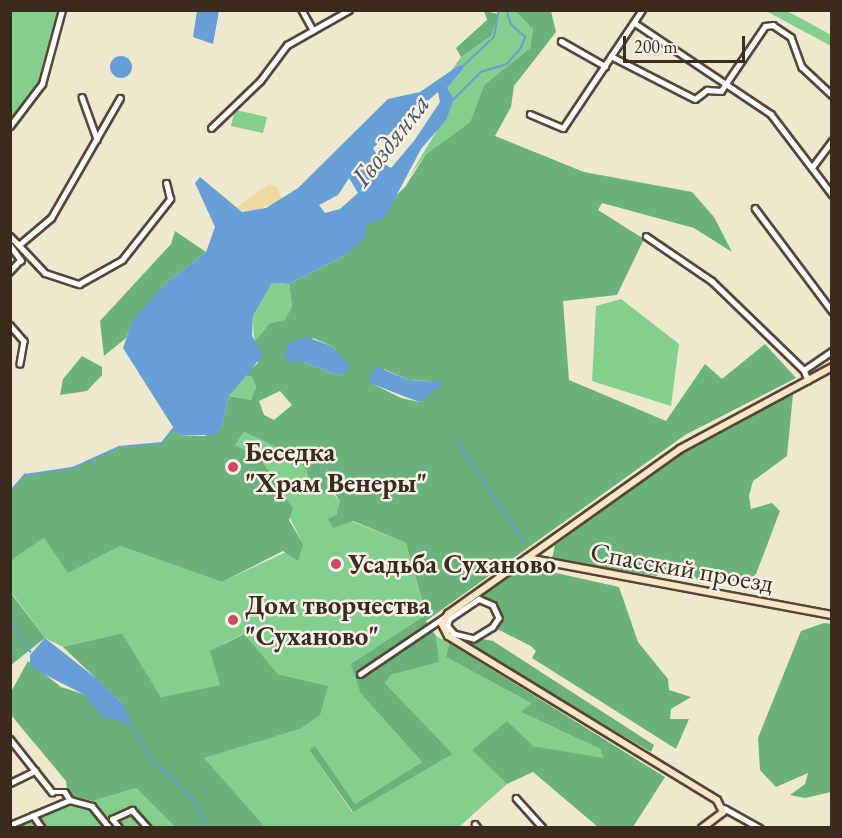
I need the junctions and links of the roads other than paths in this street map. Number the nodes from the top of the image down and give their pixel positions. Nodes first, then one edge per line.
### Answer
1 (62, 10) edge
2 (302, 10) edge
3 (349, 10) edge
4 (642, 10) edge
5 (635, 23) junction
6 (313, 30) junction
7 (561, 41) dead end
8 (611, 56) junction
9 (605, 66) junction
10 (728, 82) junction
11 (831, 95) edge
12 (82, 97) dead end
13 (120, 98) dead end
14 (530, 114) dead end
15 (10, 126) edge
16 (211, 128) dead end
17 (98, 139) junction
18 (831, 141) edge
19 (813, 166) junction
20 (166, 183) dead end
21 (831, 194) edge
22 (754, 208) dead end
23 (10, 236) edge
24 (646, 236) dead end
25 (19, 244) junction
26 (10, 245) edge
27 (10, 272) edge
28 (831, 311) edge
29 (10, 325) edge
30 (831, 351) edge
31 (20, 364) dead end
32 (831, 368) edge
33 (804, 370) junction
34 (808, 380) junction
35 (527, 558) junction
36 (448, 614) junction
37 (831, 615) edge
38 (447, 627) joint
39 (360, 674) dead end
40 (11, 741) edge
41 (35, 771) junction
42 (10, 783) edge
43 (516, 798) dead end
44 (70, 800) junction
45 (724, 808) junction
46 (33, 815) junction
47 (10, 825) edge
48 (42, 828) edge
49 (110, 828) edge
50 (119, 828) edge
51 (148, 828) edge
52 (543, 828) edge
53 (702, 828) edge
54 (760, 828) edge

1 - 15 street
2 - 6 street
3 - 6 street
4 - 5 street
5 - 8 street
5 - 10 street
6 - 16 street
7 - 9 street
8 - 9 street
8 - 10 street
9 - 14 street
10 - 11 street
10 - 19 street
12 - 17 street
13 - 17 street
17 - 25 street
18 - 19 street
19 - 21 street
20 - 25 street
22 - 28 street
23 - 25 street
24 - 33 street
26 - 27 street
29 - 31 street
30 - 33 street
32 - 34 main road
33 - 34 street
34 - 35 main road
35 - 36 main road
35 - 37 main road, Спасский проезд
36 - 39 street
36 - 45 main road
38 - 38 street
40 - 41 street
41 - 42 street
41 - 44 street
43 - 52 street
44 - 46 street
44 - 49 street
45 - 53 main road
45 - 54 street
46 - 47 street
46 - 48 street
50 - 51 street

